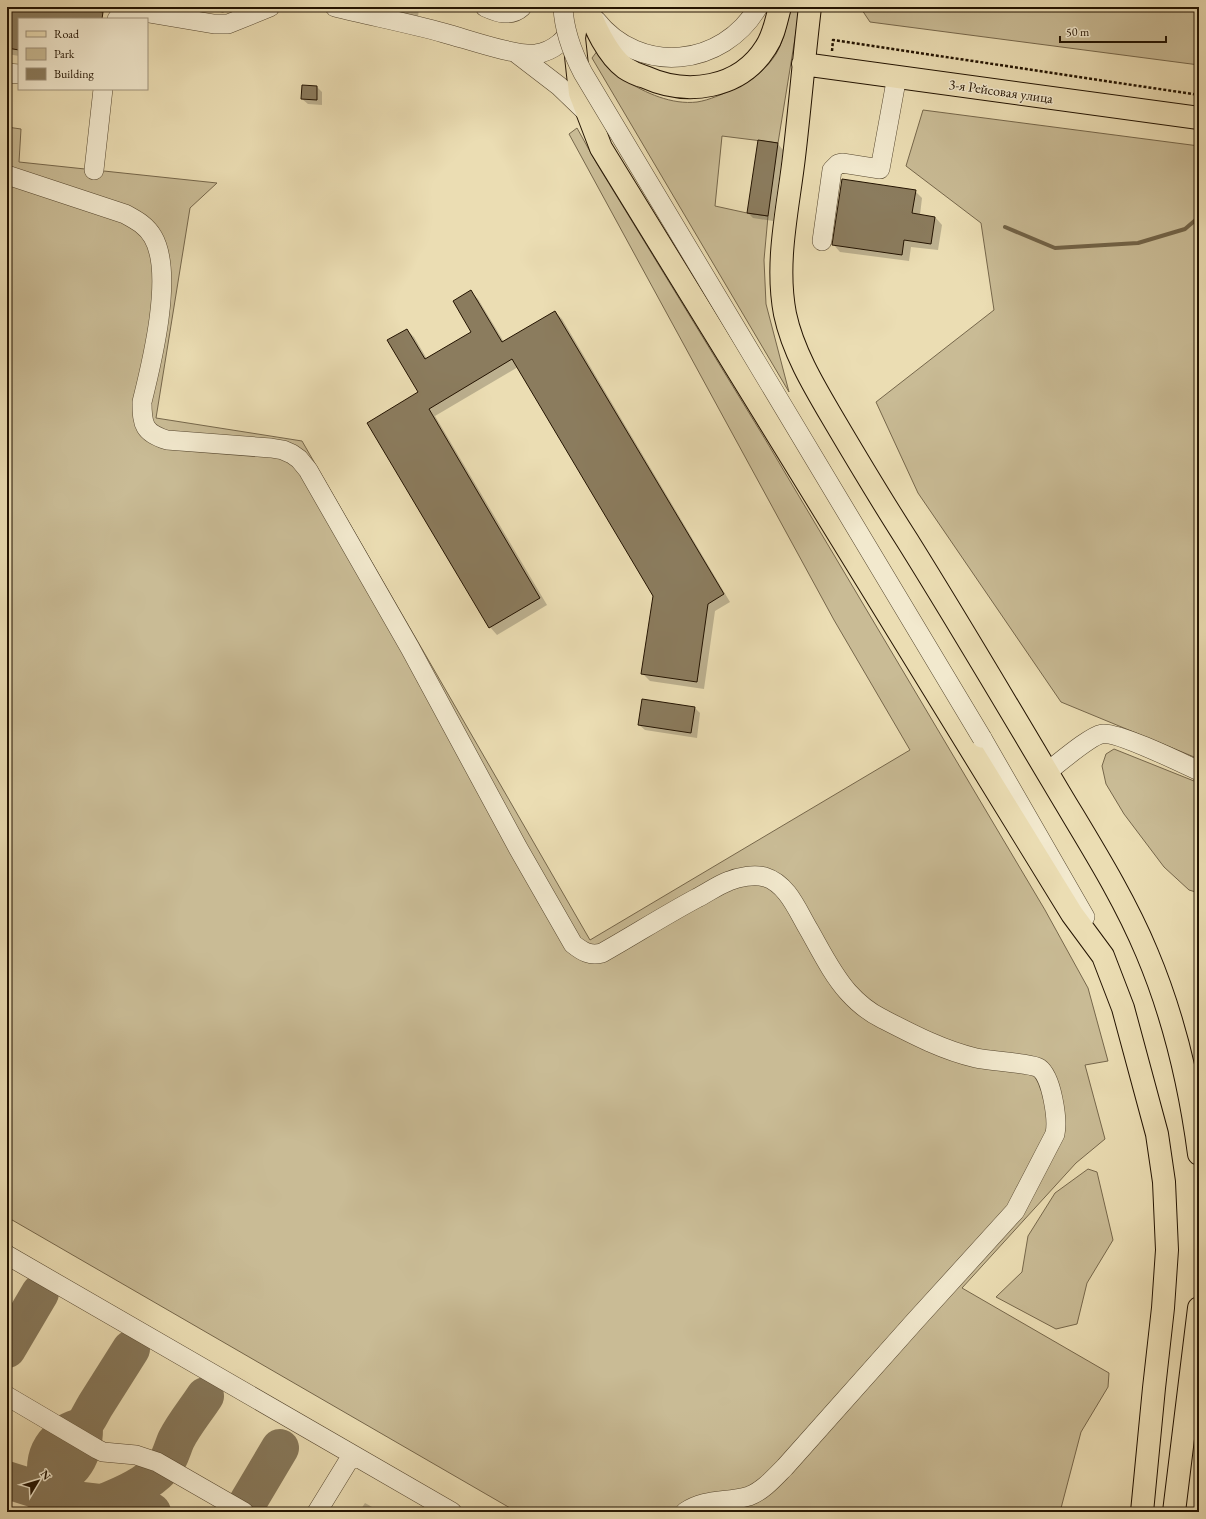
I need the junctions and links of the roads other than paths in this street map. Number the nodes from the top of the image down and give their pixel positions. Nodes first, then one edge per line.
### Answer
1 (270, 7) edge
2 (335, 7) edge
3 (485, 7) edge
4 (522, 7) edge
5 (563, 7) edge
6 (758, 7) edge
7 (780, 7) edge
8 (810, 7) edge
9 (583, 11) edge
10 (118, 18) edge
11 (516, 53) junction
12 (803, 64) junction
13 (7, 73) edge
14 (18, 74) edge
15 (897, 76) junction
16 (103, 90) edge
17 (587, 113) junction
18 (1199, 118) edge
19 (94, 170) dead end
20 (7, 174) edge
21 (822, 241) dead end
22 (1199, 771) edge
23 (1047, 772) junction
24 (1103, 956) junction
25 (1199, 1154) edge
26 (7, 1255) edge
27 (1199, 1308) edge
28 (7, 1396) edge
29 (352, 1454) junction
30 (1141, 1507) edge
31 (244, 1512) edge
32 (317, 1512) edge
33 (452, 1512) edge
34 (685, 1512) edge
35 (1174, 1512) edge

1 - 10 street
2 - 11 street
3 - 4 street
5 - 24 street, bridge
6 - 9 street
7 - 9 main road
8 - 12 main road
9 - 11 street
9 - 17 main road
11 - 17 street
12 - 15 main road, 3-я Рейсовая улица
12 - 23 main road
13 - 14 street
15 - 18 main road, 3-я Рейсовая улица
15 - 21 street
16 - 19 street
17 - 24 main road
20 - 34 street
22 - 23 street
23 - 25 main road
24 - 30 main road
26 - 29 street
27 - 35 main road
28 - 31 street
29 - 32 street
29 - 33 street

